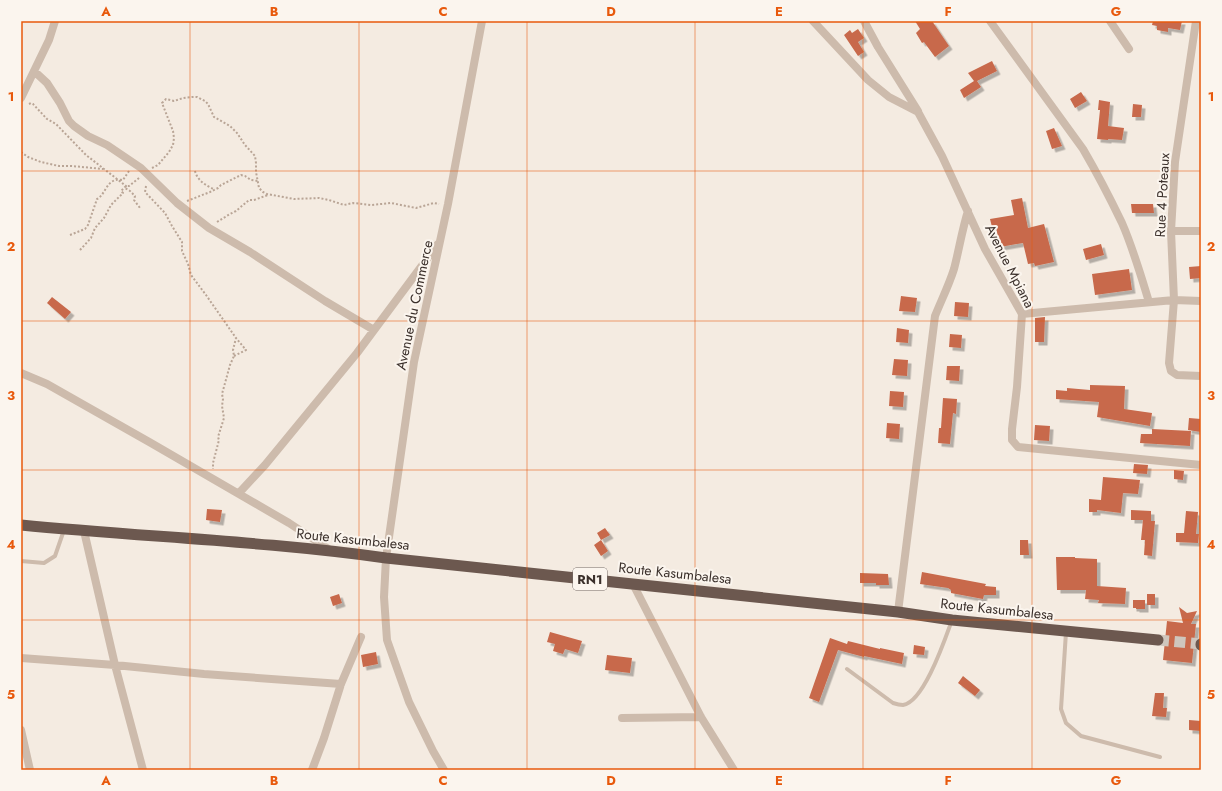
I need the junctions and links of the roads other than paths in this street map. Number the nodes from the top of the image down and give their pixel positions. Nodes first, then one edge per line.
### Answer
1 (55, 21) edge
2 (482, 21) edge
3 (813, 21) edge
4 (864, 21) edge
5 (990, 21) edge
6 (1110, 21) edge
7 (1196, 21) edge
8 (1129, 49) dead end
9 (34, 71) junction
10 (21, 98) edge
11 (918, 112) junction
12 (968, 211) junction
13 (1171, 231) junction
14 (1201, 231) edge
15 (440, 241) junction
16 (1174, 300) junction
17 (1201, 301) edge
18 (1150, 302) junction
19 (1022, 314) junction
20 (374, 330) junction
21 (21, 373) edge
22 (1201, 376) edge
23 (1201, 465) edge
24 (239, 493) junction
25 (21, 525) edge
26 (64, 530) junction
27 (84, 531) junction
28 (330, 550) junction
29 (386, 558) junction
30 (21, 561) edge
31 (633, 584) junction
32 (898, 612) junction
33 (952, 620) junction
34 (1066, 631) junction
35 (361, 637) dead end
36 (1158, 640) tunnel mouth
37 (21, 658) edge
38 (115, 665) junction
39 (847, 670) dead end
40 (341, 684) junction
41 (701, 717) junction
42 (622, 718) dead end
43 (21, 730) edge
44 (1160, 757) dead end
45 (30, 770) edge
46 (143, 770) edge
47 (312, 770) edge
48 (444, 770) edge
49 (734, 770) edge

1 - 9 street
2 - 15 street, Avenue du Commerce
3 - 11 street
4 - 11 street, Avenue Mpiana
5 - 18 street
6 - 8 street
7 - 13 street, Rue 4 Poteaux
9 - 10 street
9 - 20 street
11 - 12 street, Avenue Mpiana
12 - 19 street, Avenue Mpiana
12 - 32 street
13 - 14 street
13 - 16 street, Rue 4 Poteaux
15 - 20 street
15 - 29 street, Avenue du Commerce
16 - 17 street
16 - 18 street
16 - 22 street, Rue 4 Poteaux
18 - 19 street
19 - 23 street, Avenue Mpiana
20 - 24 street
21 - 24 street
24 - 28 street
25 - 26 highway, Route Kasumbalesa / RN1
26 - 27 highway, Route Kasumbalesa / RN1
26 - 30 lane
27 - 28 highway, Route Kasumbalesa / RN1
27 - 38 street
28 - 29 highway, Route Kasumbalesa / RN1
29 - 31 highway, Route Kasumbalesa / RN1
29 - 48 street, Avenue du Commerce
31 - 32 highway, Route Kasumbalesa / RN1
31 - 41 street
32 - 33 highway, Route Kasumbalesa / RN1
33 - 34 highway, Route Kasumbalesa / RN1
33 - 39 lane
34 - 36 highway, Route Kasumbalesa / RN1
34 - 44 lane
35 - 40 street
37 - 38 street
38 - 40 street
38 - 46 street
40 - 47 street
41 - 42 street
41 - 49 street
43 - 45 street

